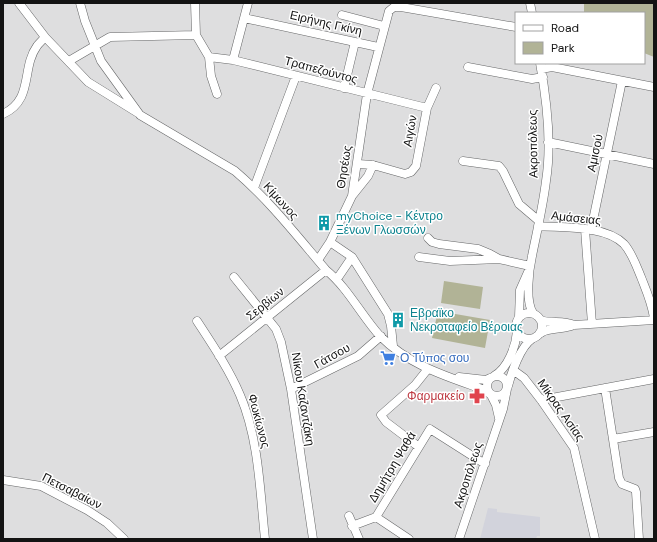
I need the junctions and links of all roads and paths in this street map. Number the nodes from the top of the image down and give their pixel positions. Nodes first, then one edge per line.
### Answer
1 (19, 3) edge
2 (80, 3) edge
3 (195, 3) edge
4 (248, 3) edge
5 (342, 15) dead end
6 (244, 18) junction
7 (384, 26) junction
8 (515, 27) edge
9 (196, 35) junction
10 (46, 37) junction
11 (355, 42) junction
12 (94, 46) junction
13 (378, 47) junction
14 (209, 56) junction
15 (233, 60) junction
16 (69, 61) junction
17 (541, 66) edge
18 (468, 67) dead end
19 (296, 76) junction
20 (543, 78) junction
21 (622, 81) junction
22 (654, 87) edge
23 (344, 88) junction
24 (436, 88) dead end
25 (217, 94) dead end
26 (367, 94) junction
27 (427, 108) junction
28 (3, 114) edge
29 (140, 115) junction
30 (548, 142) junction
31 (607, 154) junction
32 (463, 161) dead end
33 (358, 164) junction
34 (654, 164) edge
35 (373, 165) junction
36 (254, 188) junction
37 (352, 196) junction
38 (538, 224) junction
39 (588, 229) junction
40 (428, 238) dead end
41 (330, 242) junction
42 (352, 257) junction
43 (419, 257) dead end
44 (499, 259) junction
45 (318, 260) junction
46 (529, 268) junction
47 (326, 270) junction
48 (234, 277) dead end
49 (337, 279) junction
50 (533, 313) junction
51 (267, 318) junction
52 (519, 318) junction
53 (654, 319) edge
54 (542, 320) junction
55 (197, 321) dead end
56 (592, 324) junction
57 (574, 325) junction
58 (517, 330) junction
59 (541, 333) junction
60 (380, 336) junction
61 (532, 339) junction
62 (393, 346) junction
63 (219, 356) junction
64 (427, 370) junction
65 (513, 370) junction
66 (448, 376) junction
67 (491, 377) junction
68 (654, 379) edge
69 (507, 387) junction
70 (605, 388) junction
71 (291, 390) junction
72 (490, 394) junction
73 (541, 400) junction
74 (499, 418) junction
75 (654, 432) edge
76 (613, 438) junction
77 (419, 447) junction
78 (485, 464) junction
79 (3, 480) edge
80 (349, 516) dead end
81 (376, 517) junction
82 (352, 526) junction
83 (124, 539) edge
84 (265, 539) edge
85 (313, 539) edge
86 (359, 539) edge
87 (409, 539) edge
88 (459, 539) edge
89 (594, 539) edge
90 (639, 539) edge

1 - 10 street
2 - 12 street
3 - 9 street
4 - 6 street
5 - 7 street
6 - 11 street, Ειρήνης Γκίνη
6 - 15 street
7 - 8 street, Θησέως
7 - 13 street, Θησέως
9 - 12 street
9 - 14 street
10 - 16 street
10 - 28 street
11 - 13 street, Ειρήνης Γκίνη
11 - 23 street
12 - 16 street
12 - 29 street, Κίμωνος
13 - 26 street, Θησέως
14 - 15 street, Τραπεζούντος
14 - 25 street
15 - 19 street, Τραπεζούντος
16 - 29 street
17 - 20 street, Ακροπόλεως
17 - 21 street
18 - 20 street
19 - 23 street, Τραπεζούντος
19 - 36 street
20 - 30 street, Ακροπόλεως
21 - 22 street
21 - 31 street, Αμισού
23 - 26 street, Τραπεζούντος
24 - 27 street, Αιγών
26 - 27 street, Τραπεζούντος
26 - 33 street, Θησέως
27 - 35 street, Αιγών
29 - 36 street, Κίμωνος
30 - 31 street
30 - 38 street, Ακροπόλεως
31 - 34 street
31 - 39 street, Αμισού
32 - 38 street
33 - 35 street
33 - 37 street, Θησέως
35 - 37 street
36 - 45 street, Κίμωνος
37 - 41 street, Θησέως
38 - 39 street, Αμάσειας
38 - 46 street, Ακροπόλεως
39 - 53 street, Αμάσειας
39 - 56 street, Αμισού
40 - 44 street
41 - 42 street
41 - 45 street, Θησέως
42 - 49 street
42 - 62 street
43 - 44 street
44 - 46 street
45 - 47 street, Κίμωνος
46 - 50 street, Ακροπόλεως
46 - 52 street, Ακροπόλεως
47 - 49 street, Κίμωνος
47 - 51 street, Σερβίων
48 - 51 street, Νίκου Καζαντζάκη
49 - 60 street, Κίμωνος
50 - 52 street
50 - 54 street
51 - 63 street, Σερβίων
51 - 71 street, Νίκου Καζαντζάκη
52 - 58 street
53 - 56 street
54 - 57 street
54 - 59 street
55 - 63 street, Φωκίωνος
56 - 57 street
57 - 59 street
58 - 61 street
58 - 67 street
59 - 61 street
60 - 62 street, Κίμωνος
60 - 71 street, Γάτσου
61 - 65 street, Ακροπόλεως
62 - 64 street, Κίμωνος
63 - 84 street, Φωκίωνος
64 - 66 street, Κίμωνος
64 - 77 street
65 - 69 street, Ακροπόλεως
65 - 73 street, Μίκρας Ασίας
66 - 67 street, Κίμωνος
66 - 72 street, Κίμωνος
67 - 69 street
67 - 72 street
68 - 70 street
69 - 72 street
69 - 74 street, Ακροπόλεως
70 - 73 street
70 - 76 street
71 - 85 street, Νίκου Καζαντζάκη
72 - 74 street
73 - 89 street, Μίκρας Ασίας
74 - 78 street, Ακροπόλεως
75 - 76 street
76 - 90 street
77 - 78 street, Δημήτρη Ψαθά
77 - 81 street, Δημήτρη Ψαθά
78 - 88 street, Ακροπόλεως
79 - 83 street, Πετσαβαίων
80 - 82 street
81 - 82 street, Δημήτρη Ψαθά
81 - 87 street
82 - 86 street

